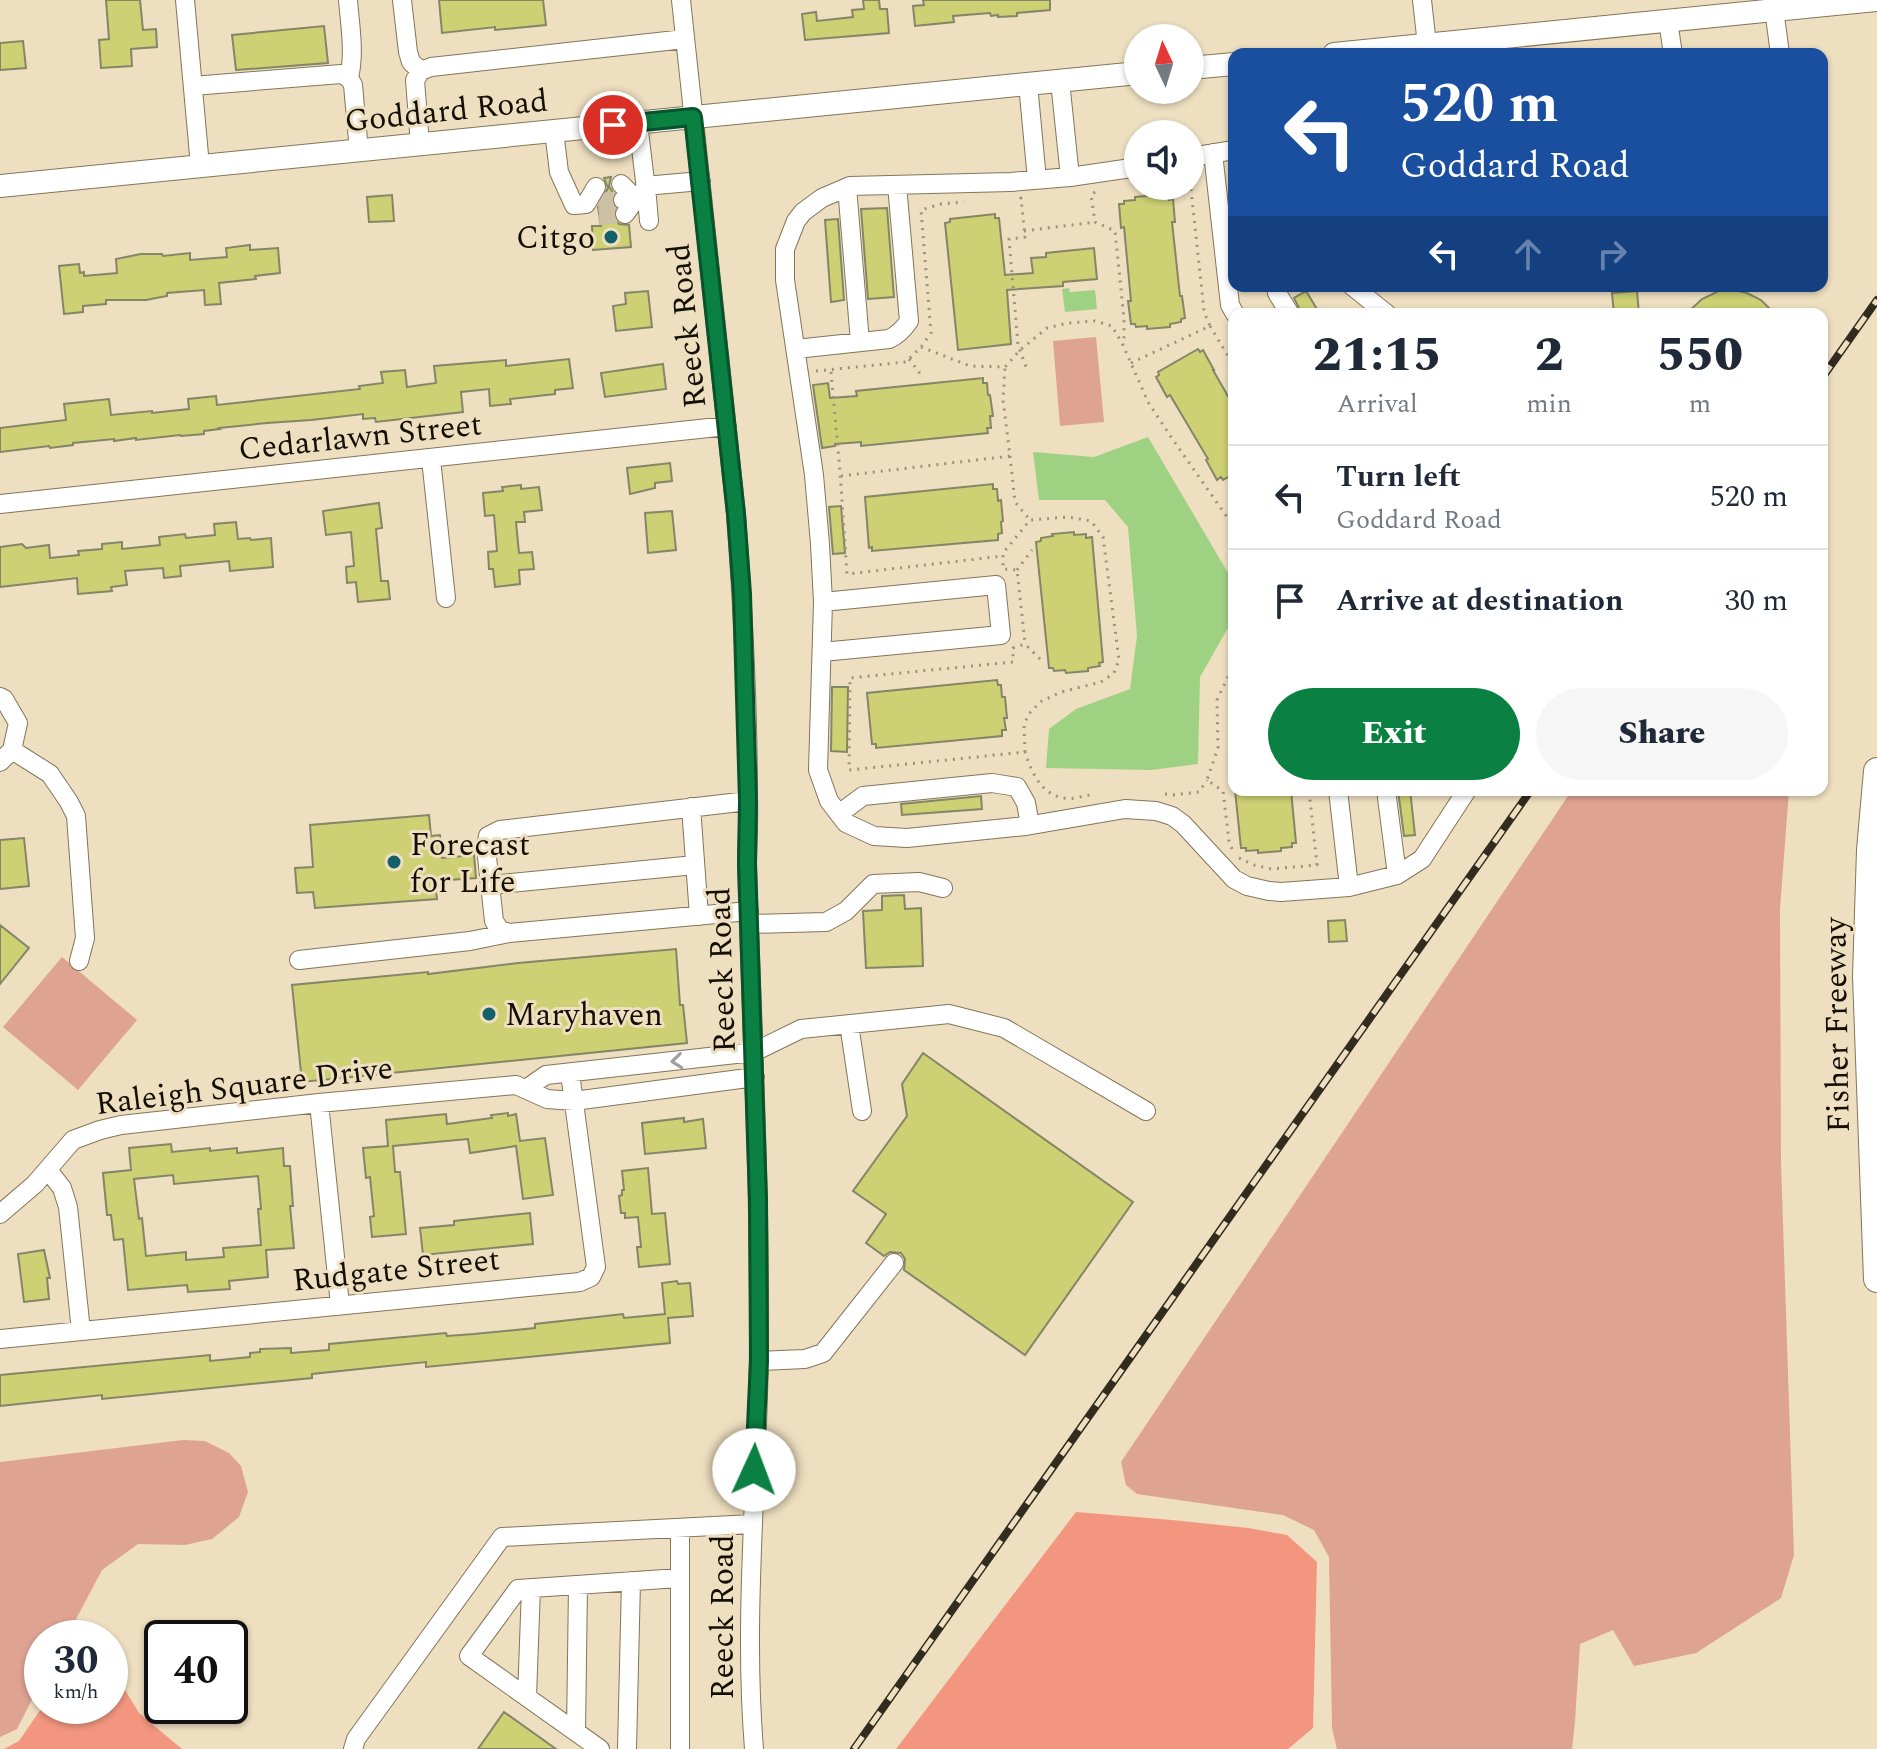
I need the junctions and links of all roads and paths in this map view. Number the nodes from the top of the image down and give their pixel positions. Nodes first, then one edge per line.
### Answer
1 (185, 0) edge
2 (348, 0) edge
3 (402, 0) edge
4 (681, 0) edge
5 (1422, 0) edge
6 (1876, 0) edge
7 (1846, 2) edge
8 (1774, 9) junction
9 (1668, 21) junction
10 (685, 39) junction
11 (1427, 45) junction
12 (1396, 48) edge
13 (1672, 48) edge
14 (1779, 48) edge
15 (1228, 65) edge
16 (1204, 67) edge
17 (421, 71) junction
18 (1124, 74) edge
19 (349, 78) junction
20 (1060, 81) junction
21 (1028, 84) junction
22 (193, 86) junction
23 (693, 117) junction
24 (638, 123) junction
25 (554, 131) junction
26 (420, 145) junction
27 (1067, 150) junction
28 (359, 151) junction
29 (1228, 151) edge
30 (1034, 153) junction
31 (1213, 153) junction
32 (1204, 155) edge
33 (200, 166) junction
34 (1124, 169) edge
35 (1070, 177) junction
36 (1037, 180) junction
37 (701, 181) junction
38 (897, 185) junction
39 (0, 186) edge
40 (847, 187) junction
41 (1094, 192) dead end
42 (633, 197) junction
43 (1008, 199) dead end
44 (1192, 200) edge
45 (595, 202) tunnel mouth
46 (967, 202) dead end
47 (649, 221) dead end
48 (1095, 222) junction
49 (1024, 231) junction
50 (1228, 287) edge
51 (1360, 292) edge
52 (1380, 308) edge
53 (1210, 326) junction
54 (860, 342) junction
55 (1123, 345) junction
56 (921, 347) junction
57 (796, 349) junction
58 (1020, 350) junction
59 (1228, 356) edge
60 (909, 359) junction
61 (1131, 363) junction
62 (1005, 367) junction
63 (830, 370) junction
64 (1028, 372) dead end
65 (800, 373) junction
66 (919, 378) dead end
67 (727, 426) junction
68 (1010, 456) junction
69 (431, 459) junction
70 (841, 476) junction
71 (0, 504) edge
72 (1030, 520) junction
73 (1228, 520) edge
74 (1032, 550) dead end
75 (1003, 556) junction
76 (1017, 570) junction
77 (446, 598) dead end
78 (823, 602) junction
79 (1025, 644) junction
80 (822, 652) junction
81 (1040, 659) dead end
82 (1228, 677) edge
83 (1, 700) edge
84 (1025, 752) junction
85 (6, 756) edge
86 (1877, 771) edge
87 (1207, 780) junction
88 (1162, 793) dead end
89 (1091, 795) dead end
90 (1310, 796) edge
91 (1339, 796) edge
92 (1387, 796) edge
93 (1463, 796) edge
94 (748, 801) junction
95 (691, 807) junction
96 (839, 814) junction
97 (1030, 825) junction
98 (695, 865) junction
99 (1397, 875) junction
100 (490, 885) junction
101 (1349, 887) junction
102 (943, 888) dead end
103 (699, 916) junction
104 (749, 918) junction
105 (509, 933) junction
106 (299, 960) dead end
107 (79, 961) dead end
108 (849, 1024) junction
109 (754, 1052) junction
110 (570, 1073) junction
111 (755, 1077) junction
112 (526, 1089) junction
113 (574, 1101) junction
114 (319, 1103) junction
115 (862, 1111) dead end
116 (1146, 1111) dead end
117 (48, 1170) junction
118 (0, 1214) edge
119 (894, 1263) dead end
120 (1877, 1279) edge
121 (340, 1305) junction
122 (81, 1331) junction
123 (0, 1339) edge
124 (759, 1361) junction
125 (752, 1524) junction
126 (680, 1528) junction
127 (679, 1578) junction
128 (631, 1581) junction
129 (578, 1585) junction
130 (531, 1588) junction
131 (527, 1697) junction
132 (576, 1732) junction
133 (353, 1749) edge
134 (600, 1749) edge
135 (627, 1749) edge
136 (680, 1749) edge
137 (754, 1749) edge

1 - 22 street
2 - 19 street
3 - 17 street
4 - 10 street, Reeck Road
5 - 11 street
6 - 7 main road
7 - 8 main road
8 - 9 main road
8 - 14 street
9 - 11 main road
9 - 13 street
10 - 17 street
10 - 23 street, Reeck Road
11 - 12 main road
15 - 16 main road
17 - 26 street
18 - 20 main road, Goddard Road
19 - 22 street
19 - 28 street
20 - 21 main road, Goddard Road
20 - 27 street
21 - 23 main road, Goddard Road
21 - 30 street
22 - 33 street
23 - 24 main road, Goddard Road
23 - 37 street, Reeck Road
24 - 25 main road, Goddard Road
24 - 42 street
25 - 26 main road, Goddard Road
25 - 45 street
26 - 28 main road, Goddard Road
27 - 30 street
27 - 35 street
28 - 33 main road, Goddard Road
29 - 31 street
30 - 36 street
31 - 32 street
31 - 50 street
33 - 39 main road, Goddard Road
34 - 35 street
35 - 36 street
36 - 38 street
37 - 42 street
37 - 67 street, Reeck Road
38 - 40 street
38 - 54 street
40 - 54 street
40 - 57 street
41 - 48 path
42 - 47 street
43 - 49 path
44 - 53 path
46 - 56 path
48 - 49 path
48 - 55 path
49 - 58 path
51 - 52 street
53 - 59 path
53 - 61 path
54 - 57 street
55 - 58 path
55 - 61 path
56 - 60 path
56 - 62 path
57 - 65 street
58 - 62 path
58 - 64 path
60 - 63 path
60 - 66 path
61 - 73 path
62 - 68 path
63 - 65 path
63 - 70 path
65 - 78 street
67 - 69 street, Cedarlawn Street
67 - 94 street, Reeck Road
68 - 70 path
68 - 72 path
69 - 71 street, Cedarlawn Street
69 - 77 street
70 - 75 path
72 - 75 path
72 - 84 path
74 - 76 path
75 - 76 path
76 - 79 path
78 - 80 street
78 - 80 street
79 - 81 path
79 - 84 path
80 - 96 street
82 - 87 path
83 - 85 street
84 - 89 path
85 - 107 street
86 - 120 highway, Fisher Freeway
87 - 88 path
87 - 90 path
91 - 101 street
92 - 99 street
93 - 99 street
94 - 95 street
94 - 104 street, Reeck Road
95 - 98 street
95 - 100 street
96 - 97 street
96 - 97 street
97 - 101 street
98 - 100 street
98 - 103 street
99 - 101 street
100 - 105 street
102 - 104 street
103 - 104 street
103 - 105 street
104 - 109 street, Reeck Road
105 - 106 street
108 - 109 street, Raleigh Square Drive
108 - 115 street
108 - 116 street, Raleigh Square Drive
109 -> 110 street, Raleigh Square Drive
109 - 111 street, Reeck Road
110 - 112 street, Raleigh Square Drive
110 - 113 street, Rudgate Street
111 - 113 street, Raleigh Square Drive
111 - 124 street, Reeck Road
112 - 113 street, Raleigh Square Drive
112 - 114 street, Raleigh Square Drive
113 - 121 street, Rudgate Street
114 - 117 street, Raleigh Square Drive
114 - 121 street
117 - 118 street, Raleigh Square Drive
117 - 122 street
119 - 124 street
121 - 122 street, Rudgate Street
122 - 123 street, Rudgate Street
124 - 125 street, Reeck Road
125 - 126 street
125 - 137 street, Reeck Road
126 - 127 street
126 - 133 street
127 - 128 street
127 - 136 street
128 - 129 street
128 - 135 street
129 - 130 street
129 - 132 street
130 - 131 street
130 - 131 street
131 - 132 street
132 - 134 street

